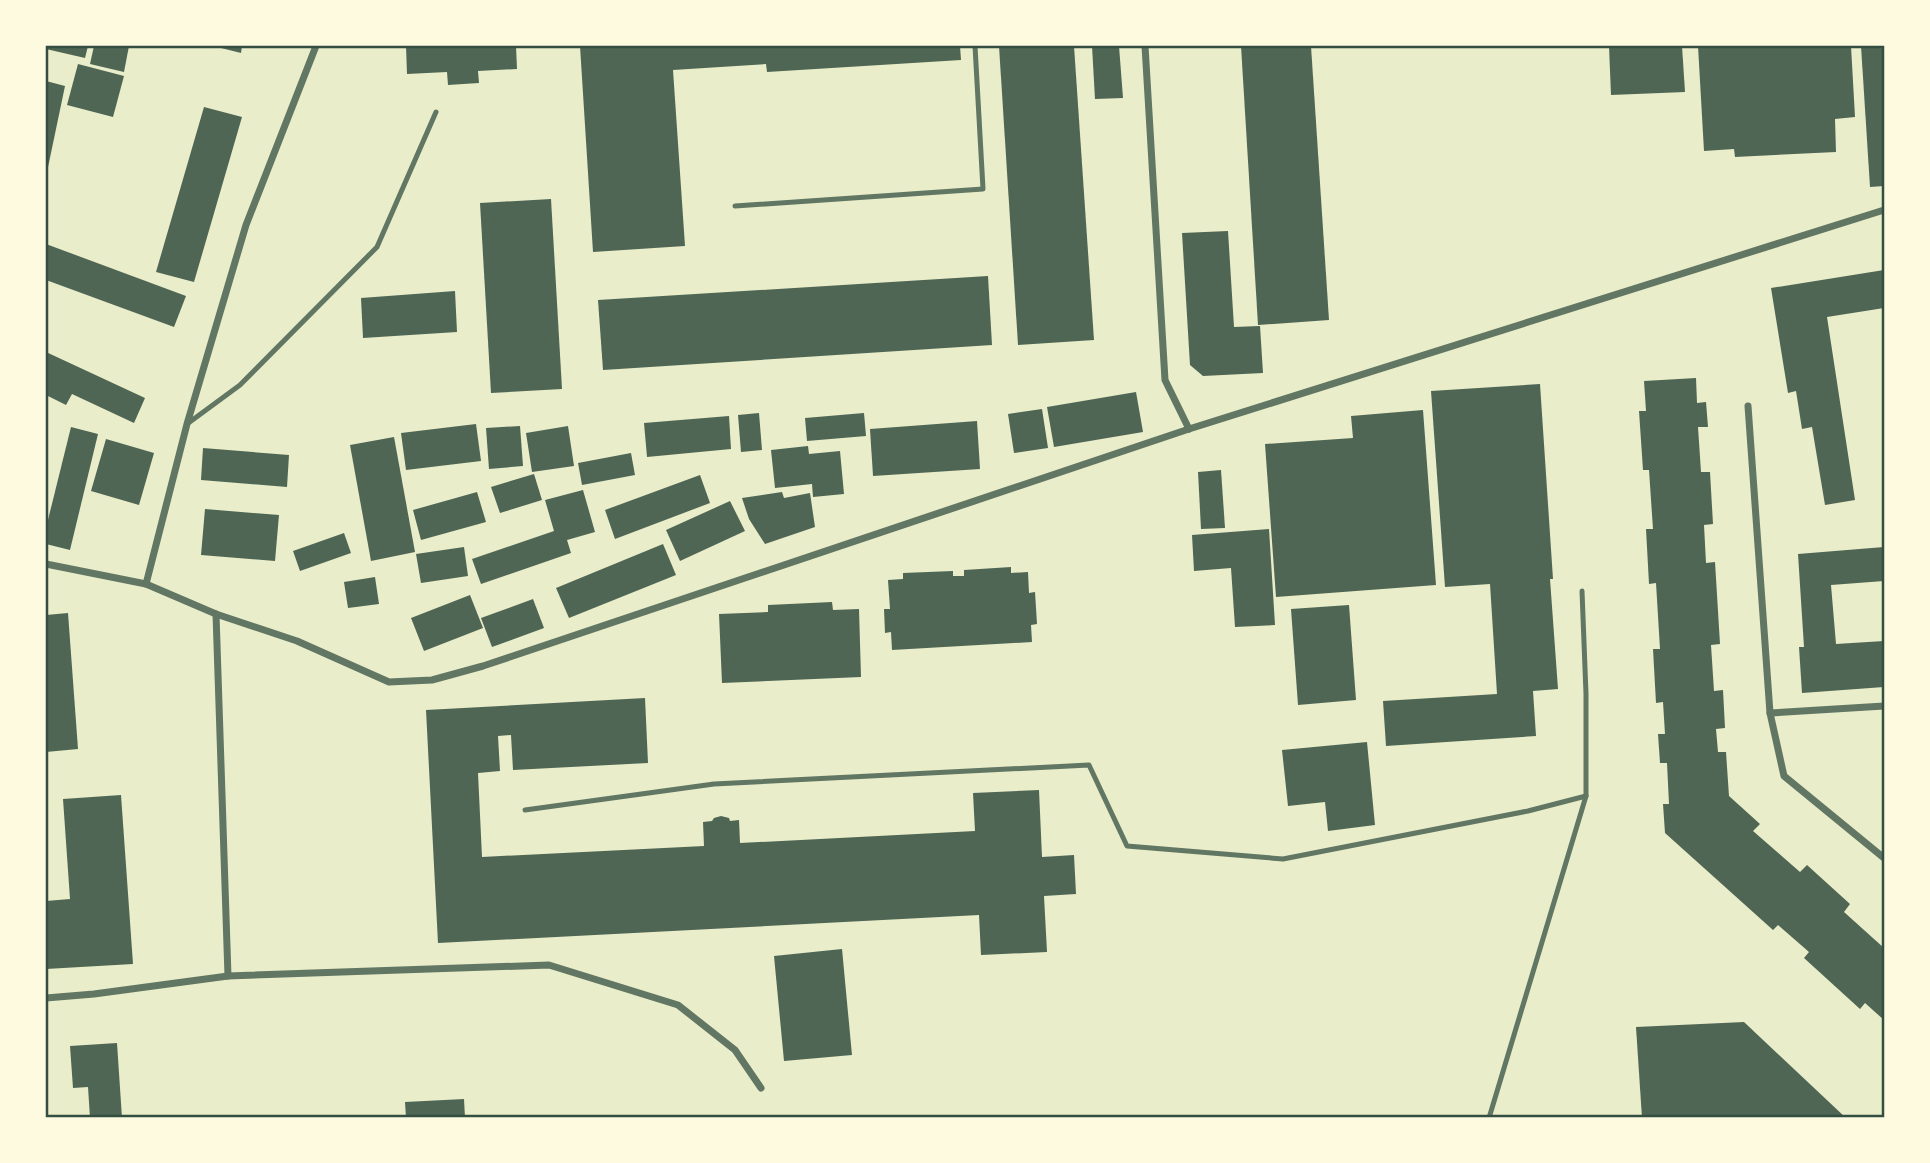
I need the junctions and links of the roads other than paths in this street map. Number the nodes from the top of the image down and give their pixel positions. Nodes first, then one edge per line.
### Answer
1 (316, 46) edge
2 (975, 46) edge
3 (1145, 46) edge
4 (436, 112) dead end
5 (734, 206) dead end
6 (1885, 210) edge
7 (1748, 405) dead end
8 (187, 424) junction
9 (1189, 429) junction
10 (46, 564) edge
11 (146, 584) junction
12 (1582, 591) dead end
13 (216, 614) junction
14 (1885, 706) edge
15 (1770, 713) junction
16 (1586, 796) junction
17 (525, 810) dead end
18 (1885, 858) edge
19 (228, 976) junction
20 (46, 998) edge
21 (761, 1088) dead end
22 (1489, 1118) edge

1 - 8 street
2 - 5 lane
3 - 9 street
4 - 8 lane
6 - 9 street
7 - 15 street
8 - 11 street
9 - 13 street
10 - 11 street
11 - 13 street
12 - 16 lane
13 - 19 street
14 - 15 street
15 - 18 street
16 - 17 lane
16 - 22 lane
19 - 20 street
19 - 21 street

